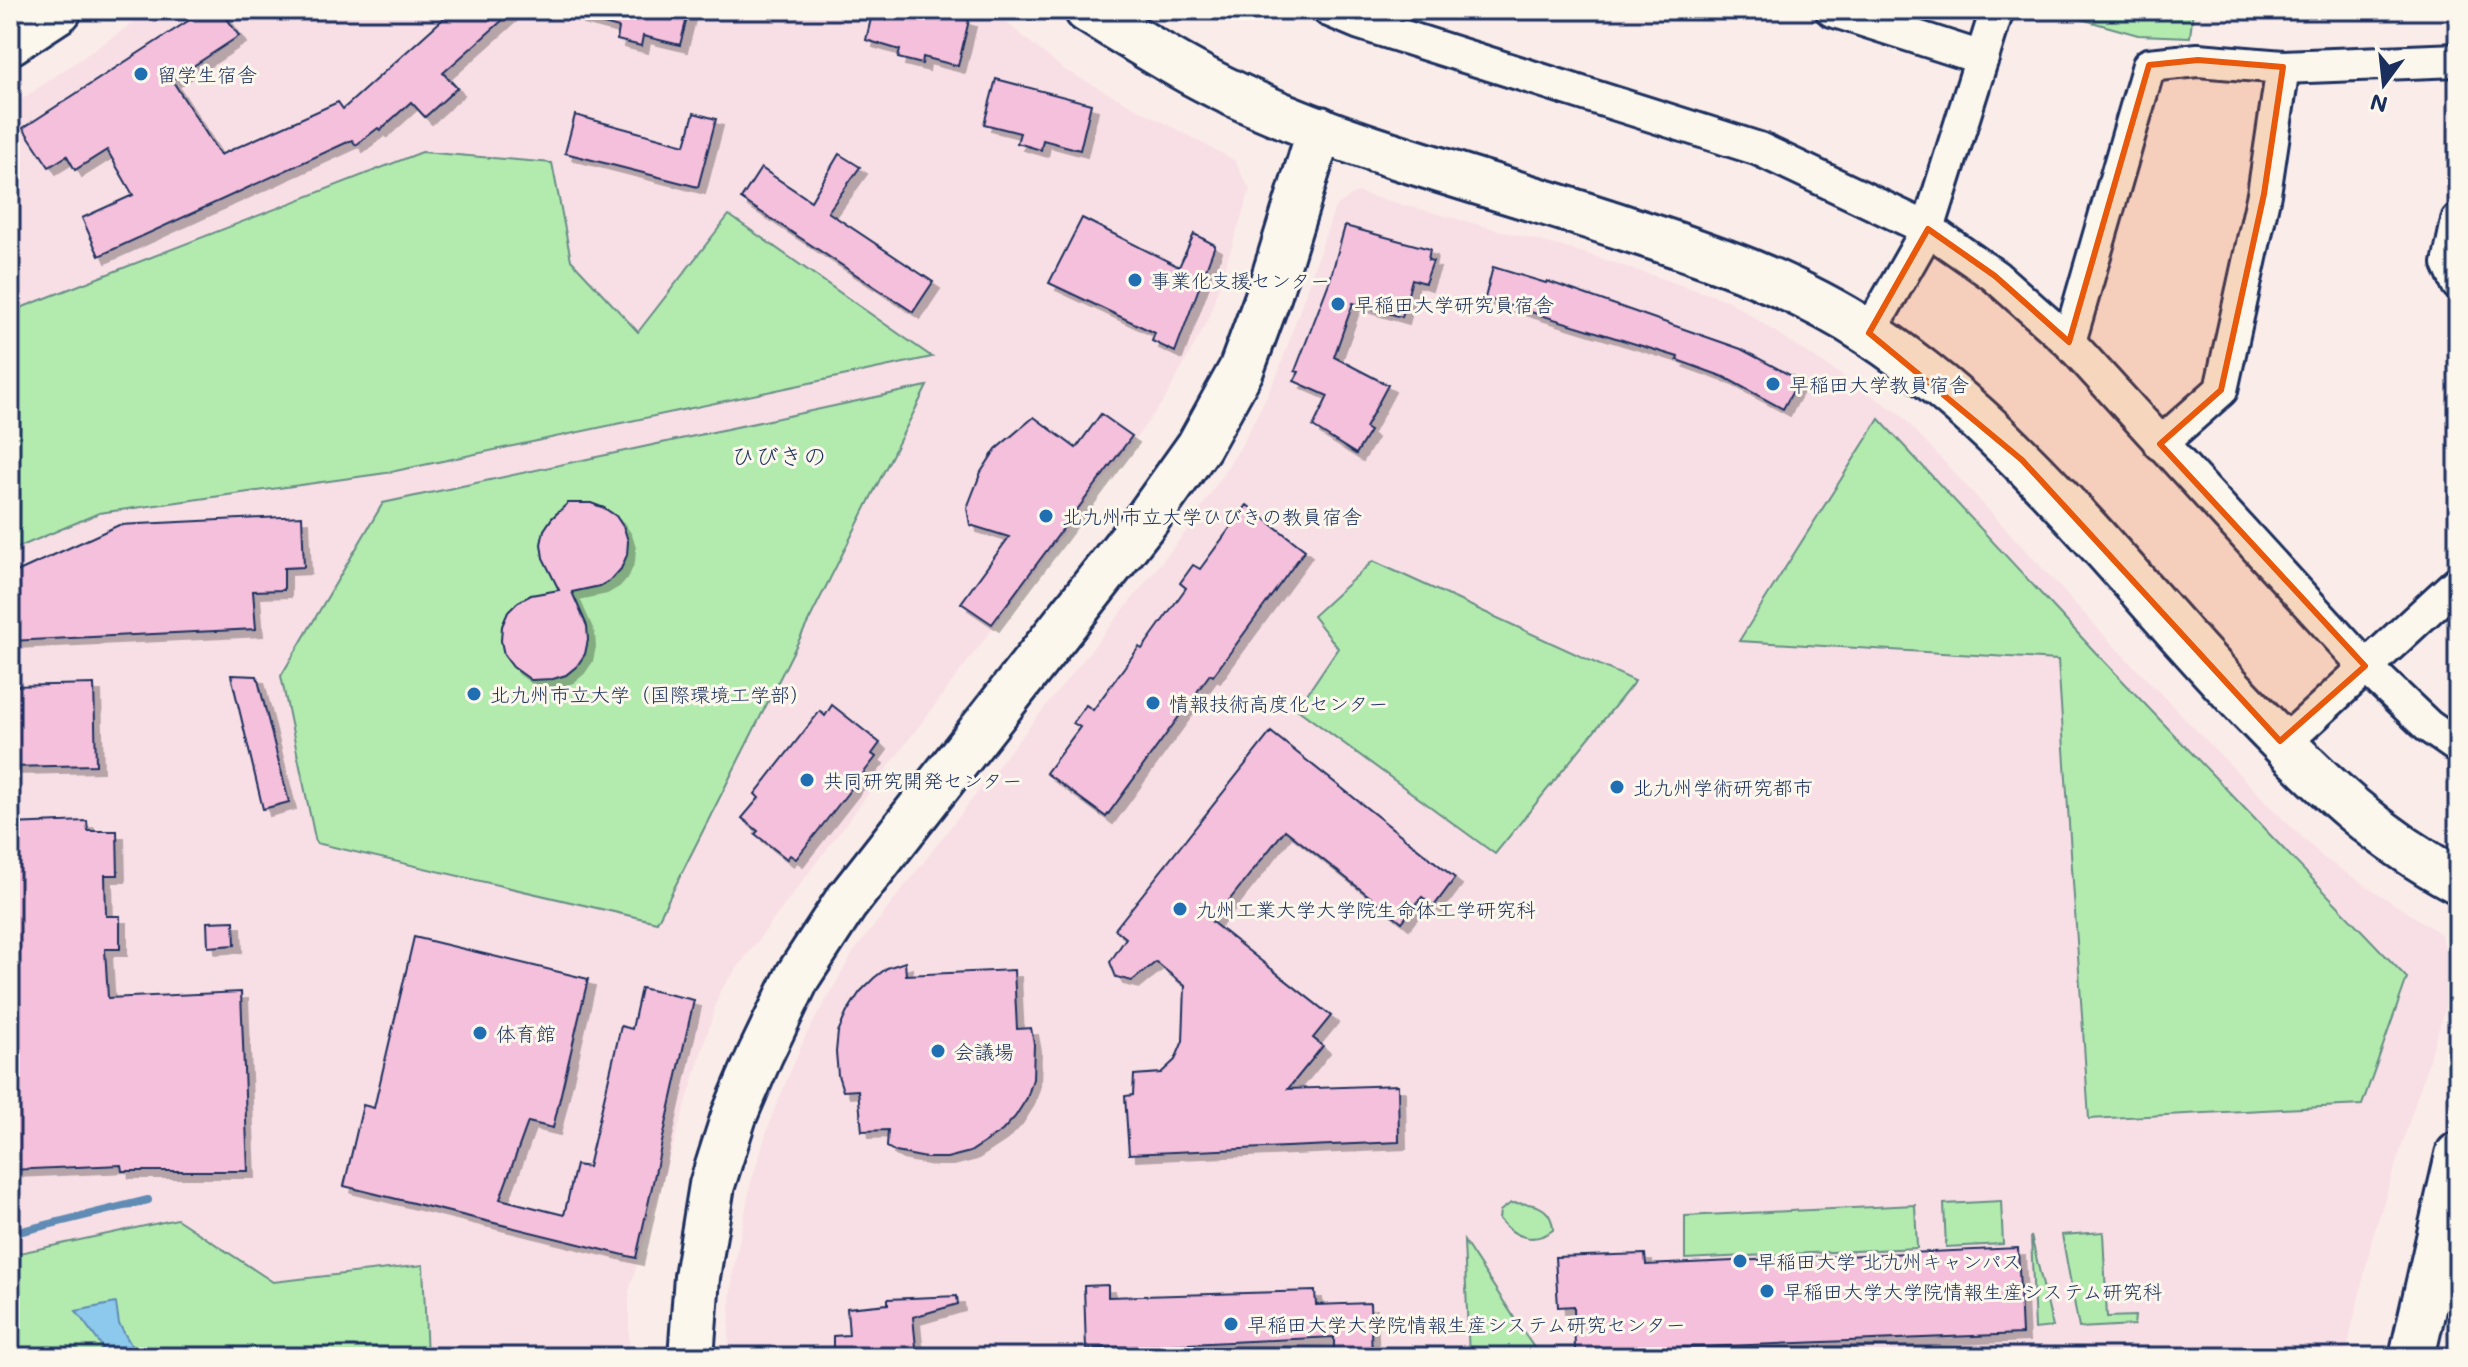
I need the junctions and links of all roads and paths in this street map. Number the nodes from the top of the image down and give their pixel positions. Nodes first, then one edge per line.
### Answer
1 (59, 10) edge
2 (1087, 10) edge
3 (1329, 10) edge
4 (1832, 10) edge
5 (1997, 10) edge
6 (1362, 16) edge
7 (10, 42) edge
8 (1982, 58) junction
9 (2458, 60) edge
10 (2283, 67) junction
11 (1320, 129) junction
12 (2458, 221) edge
13 (1928, 229) junction
14 (2458, 284) edge
15 (1869, 333) junction
16 (2069, 342) junction
17 (2160, 444) junction
18 (2458, 582) edge
19 (2365, 666) junction
20 (2280, 741) junction
21 (2458, 747) edge
22 (2458, 881) edge
23 (2458, 1155) edge
24 (691, 1357) edge
25 (2412, 1357) edge

1 - 7 street
2 - 11 street
3 - 6 street
4 - 8 street
5 - 8 street
6 - 13 street
8 - 13 street
9 - 10 street
10 - 16 street
10 - 17 street
11 - 15 street
11 - 24 street
12 - 14 street
13 - 15 street
13 - 16 street
15 - 20 street
16 - 17 street
17 - 19 street
18 - 19 street
19 - 20 street
19 - 21 street
20 - 22 street
23 - 25 street

